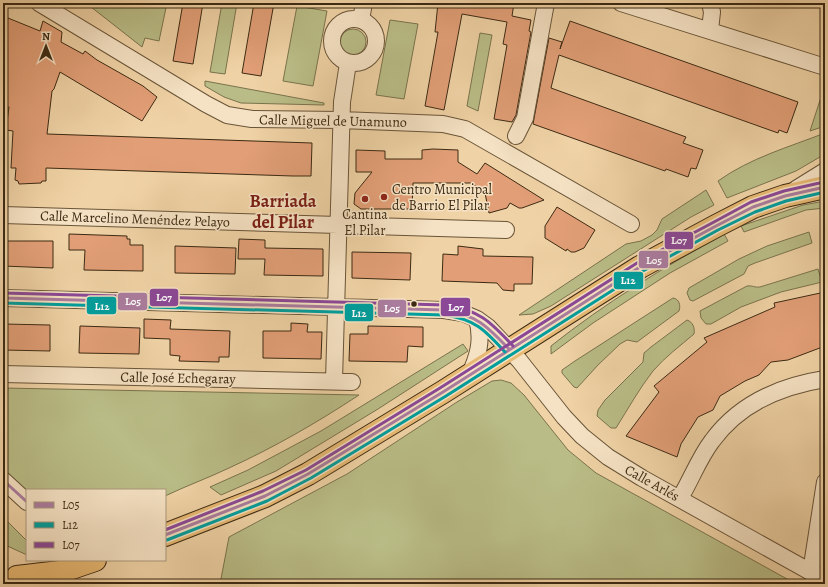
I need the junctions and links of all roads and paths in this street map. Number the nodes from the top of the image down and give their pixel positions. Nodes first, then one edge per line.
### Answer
1 (39, 3) edge
2 (364, 3) edge
3 (546, 3) edge
4 (621, 3) edge
5 (710, 3) edge
6 (361, 20) junction
7 (710, 30) junction
8 (348, 63) junction
9 (824, 68) edge
10 (341, 120) junction
11 (516, 136) dead end
12 (825, 171) edge
13 (825, 187) edge
14 (785, 196) junction
15 (3, 215) edge
16 (632, 224) dead end
17 (338, 225) junction
18 (506, 230) dead end
19 (3, 298) edge
20 (336, 307) junction
21 (477, 319) junction
22 (509, 349) junction
23 (3, 374) edge
24 (469, 376) junction
25 (825, 379) edge
26 (334, 381) junction
27 (352, 382) dead end
28 (3, 480) edge
29 (825, 482) edge
30 (680, 498) junction
31 (26, 501) edge
32 (166, 535) edge
33 (89, 561) edge
34 (818, 576) edge
35 (14, 577) edge
36 (55, 578) edge

1 - 10 street, Calle Miguel de Unamuno
2 - 6 street
3 - 11 street
4 - 7 street
5 - 7 street
6 - 8 street
6 - 8 street
7 - 9 street
8 - 10 street
10 - 16 street, Calle Miguel de Unamuno
10 - 17 street
12 - 14 street
13 - 14 highway
14 - 22 highway
15 - 17 street, Calle Marcelino Menéndez Pelayo
17 - 18 street, Calle Marcelino Menéndez Pelayo
17 - 20 street
19 - 20 street, Calle Arlés
20 - 21 street, Calle Arlés
20 - 26 street
21 - 22 street, Calle Arlés
21 - 24 street
22 - 24 highway
22 - 30 street, Calle Arlés
23 - 26 street, Calle José Echegaray
24 - 32 highway
25 - 30 street
26 - 27 street, Calle José Echegaray
28 - 31 street
29 - 34 street
30 - 34 street, Calle Arlés
33 - 36 highway
35 - 36 highway

